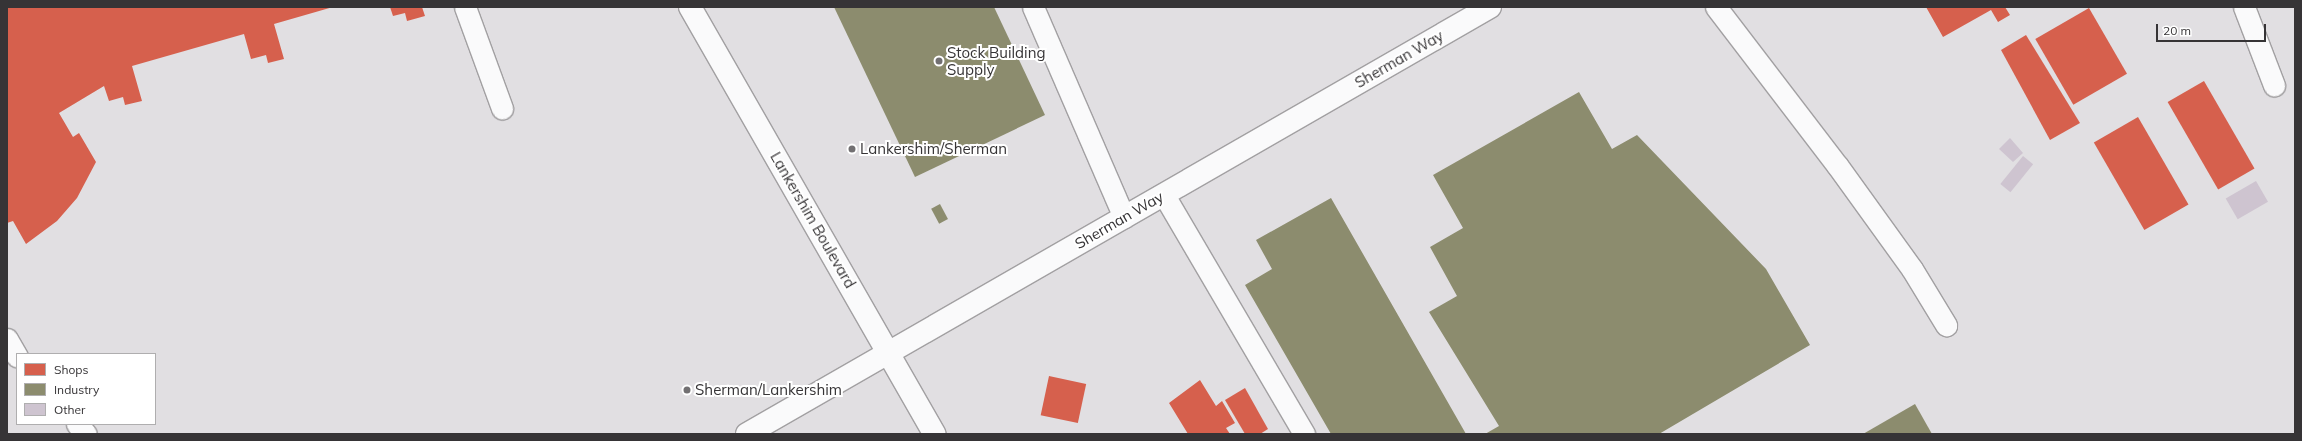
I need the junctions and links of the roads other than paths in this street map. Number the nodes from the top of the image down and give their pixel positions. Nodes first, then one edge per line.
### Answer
1 (465, 7) edge
2 (690, 7) edge
3 (1033, 7) edge
4 (1716, 7) edge
5 (2244, 7) edge
6 (1480, 9) edge
7 (2274, 84) dead end
8 (502, 108) dead end
9 (1164, 195) junction
10 (1124, 217) junction
11 (1946, 325) dead end
12 (7, 339) edge
13 (889, 353) junction
14 (16, 354) edge
15 (78, 425) edge
16 (86, 434) edge
17 (747, 434) edge
18 (935, 434) edge
19 (1304, 434) edge

1 - 8 lane
2 - 13 main road, Lankershim Boulevard
3 - 10 lane
4 - 11 lane
5 - 7 lane
6 - 9 main road, Sherman Way
9 - 10 main road, Sherman Way
9 - 19 lane
10 - 13 main road, Sherman Way
12 - 14 lane
13 - 17 main road, Sherman Way
13 - 18 main road, Lankershim Boulevard
15 - 16 lane

